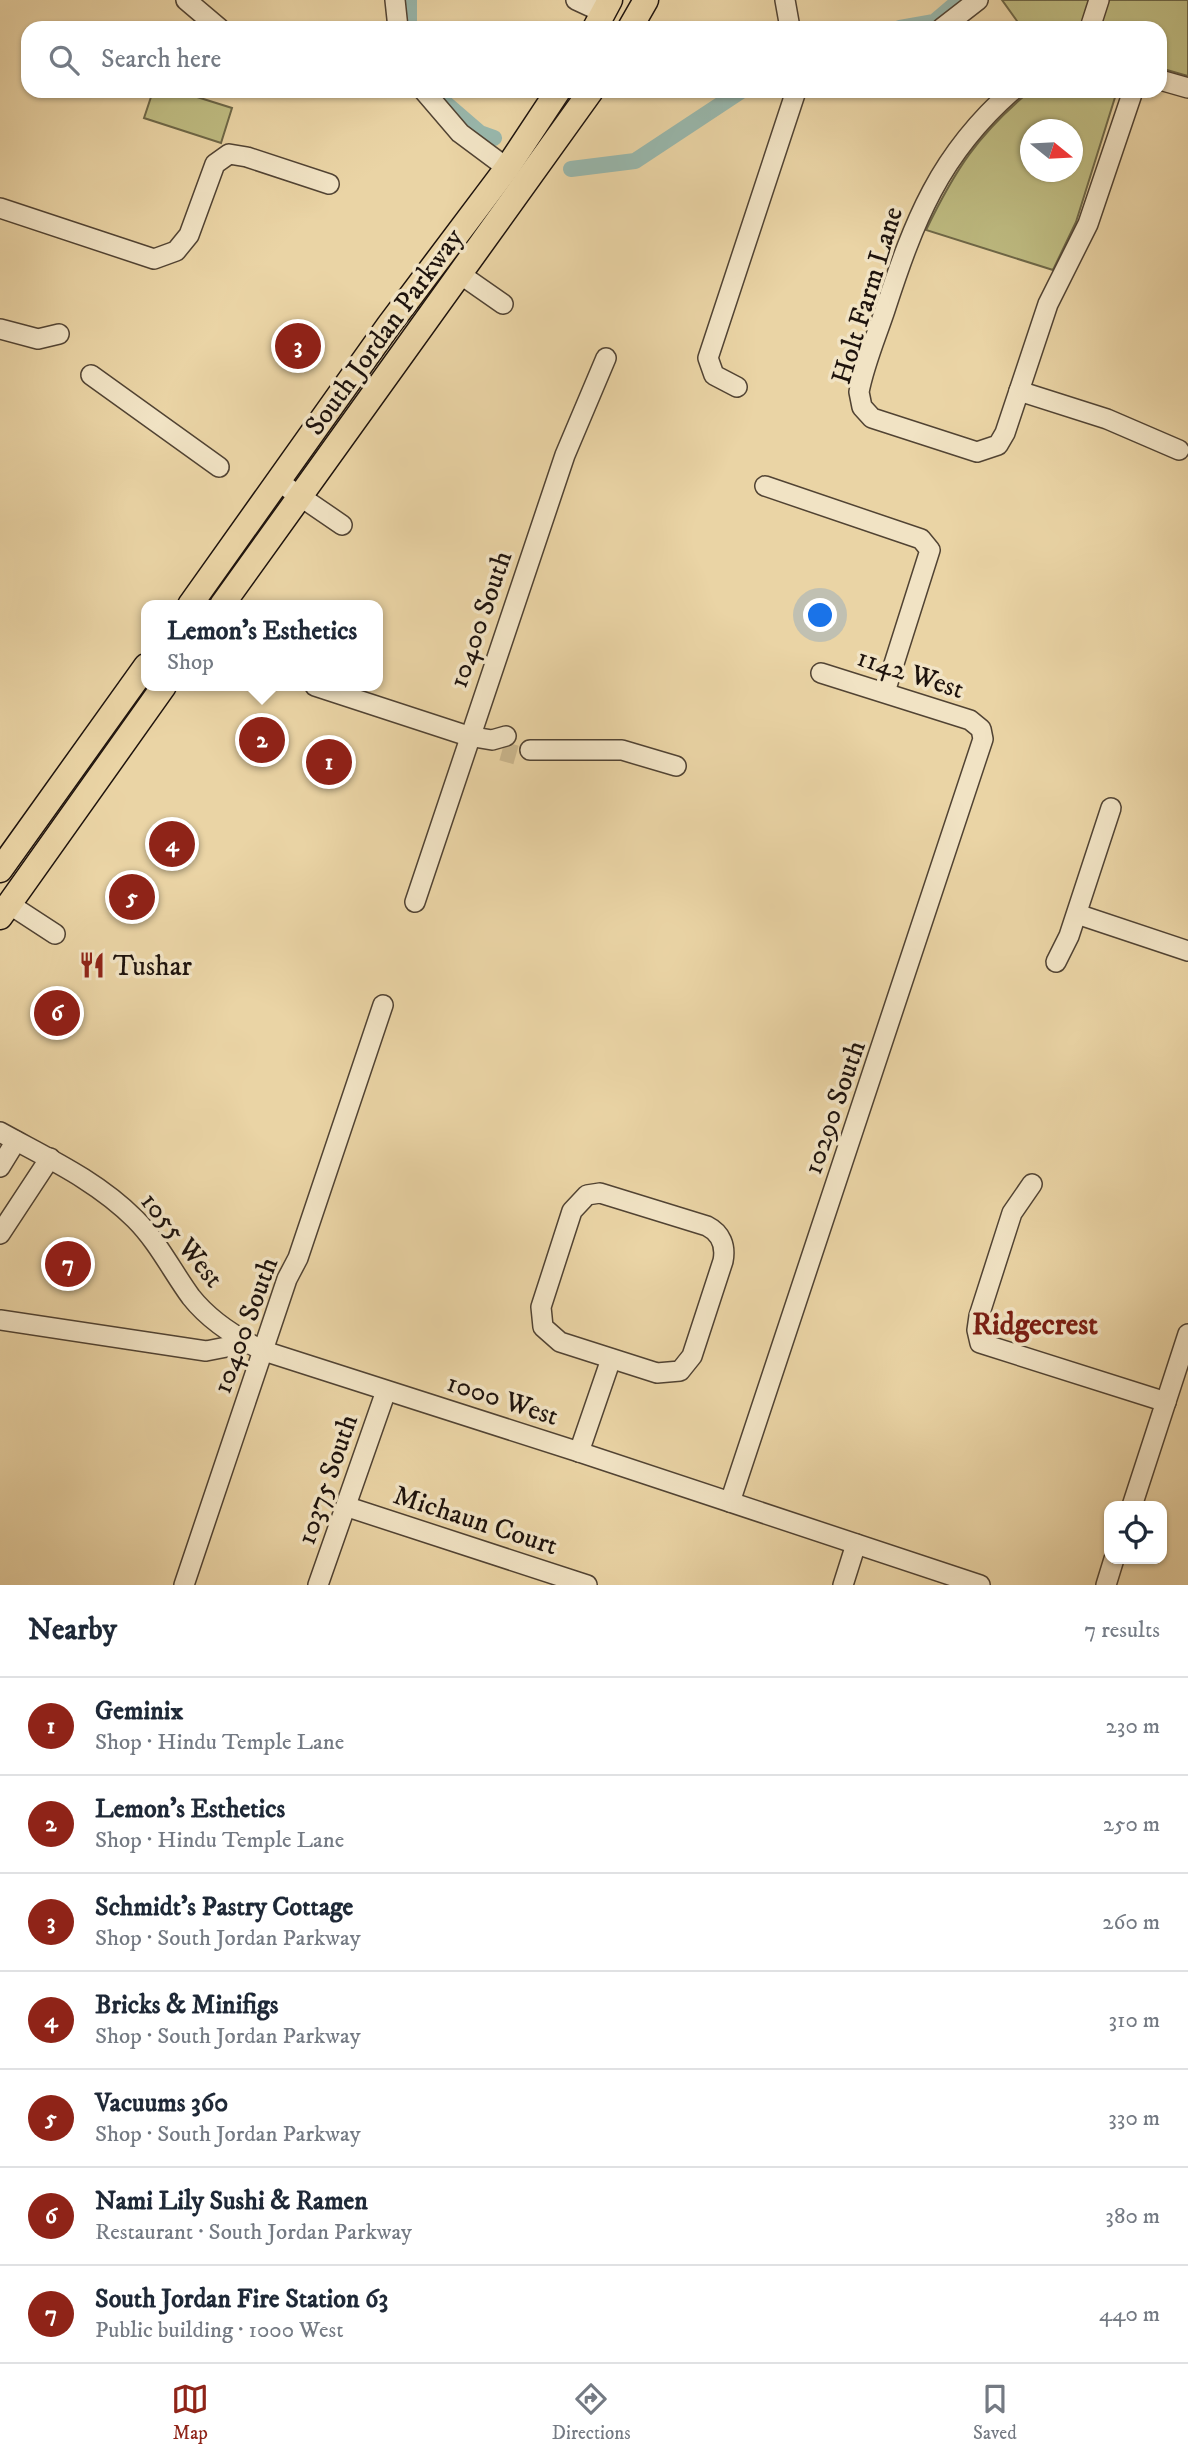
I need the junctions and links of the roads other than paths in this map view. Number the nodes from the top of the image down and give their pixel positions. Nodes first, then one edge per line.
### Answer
1 (186, 0) edge
2 (395, 0) edge
3 (576, 0) edge
4 (646, 0) edge
5 (785, 0) edge
6 (978, 0) edge
7 (1099, 0) edge
8 (603, 14) edge
9 (211, 21) edge
10 (397, 21) edge
11 (635, 21) edge
12 (789, 21) edge
13 (951, 21) edge
14 (1092, 21) edge
15 (1167, 82) edge
16 (1188, 88) edge
17 (430, 98) edge
18 (553, 98) edge
19 (586, 98) edge
20 (794, 98) edge
21 (1005, 98) edge
22 (1131, 98) edge
23 (507, 168) junction
24 (329, 184) dead end
25 (0, 208) edge
26 (460, 274) junction
27 (503, 304) dead end
28 (0, 329) edge
29 (59, 334) dead end
30 (606, 358) dead end
31 (91, 375) dead end
32 (737, 387) dead end
33 (1019, 391) junction
34 (1179, 450) dead end
35 (219, 467) dead end
36 (279, 481) junction
37 (765, 486) dead end
38 (299, 496) junction
39 (342, 525) dead end
40 (194, 600) edge
41 (226, 600) edge
42 (141, 673) edge
43 (821, 673) dead end
44 (160, 691) edge
45 (330, 691) edge
46 (884, 692) junction
47 (981, 729) joint
48 (468, 736) junction
49 (74, 764) junction
50 (676, 766) dead end
51 (96, 781) junction
52 (1111, 808) dead end
53 (0, 870) edge
54 (415, 902) dead end
55 (5, 911) edge
56 (1077, 914) junction
57 (55, 934) dead end
58 (1188, 950) edge
59 (1056, 962) dead end
60 (383, 1005) dead end
61 (8, 1137) edge
62 (50, 1158) junction
63 (0, 1167) edge
64 (1032, 1184) dead end
65 (0, 1234) edge
66 (0, 1320) edge
67 (1188, 1334) edge
68 (255, 1347) junction
69 (605, 1357) junction
70 (386, 1391) junction
71 (1166, 1402) junction
72 (573, 1450) junction
73 (1134, 1501) edge
74 (730, 1502) junction
75 (348, 1507) junction
76 (856, 1544) junction
77 (1112, 1564) edge
78 (184, 1585) edge
79 (318, 1585) edge
80 (587, 1585) edge
81 (843, 1585) edge
82 (980, 1585) edge
83 (1106, 1585) edge

1 - 9 street
2 - 10 street
3 - 8 street
4 - 11 main road
5 - 12 street
6 - 13 street
7 - 14 street
15 - 16 street
17 - 23 street
18 - 23 main road, South Jordan Parkway
19 - 26 main road, South Jordan Parkway
20 - 32 street
21 - 33 street, Holt Farm Lane
22 - 33 street
23 - 36 main road, South Jordan Parkway
24 - 25 street
26 - 27 street
26 - 38 main road, South Jordan Parkway
28 - 29 street
30 - 48 street, 10400 South
31 - 35 street
33 - 34 street
36 - 38 street
36 - 40 main road, South Jordan Parkway
37 - 46 street
38 - 39 street
38 - 41 main road, South Jordan Parkway
42 - 49 main road
43 - 46 street, 1142 West
44 - 51 main road
45 - 48 street
46 - 47 street, 1142 West
47 - 74 street, 10290 South
48 - 50 street
48 - 54 street, 10400 South
49 - 51 main road
49 - 53 main road
51 - 55 main road
52 - 56 street
55 - 57 street
56 - 58 street
56 - 59 street
60 - 68 street, 10400 South
61 - 62 street, 1055 West
61 - 63 street
62 - 65 street
62 - 68 street, 1055 West
64 - 71 street
66 - 68 street, 1000 West
67 - 71 street
68 - 70 street, 1000 West
68 - 78 street, 10400 South
69 - 69 street
69 - 72 street
70 - 72 street, 1000 West
70 - 75 street, 10375 South
71 - 73 street
72 - 74 street, 1000 West
74 - 76 street, 1000 West
75 - 79 street, 10375 South
75 - 80 street, Michaun Court
76 - 81 street
76 - 82 street, 1000 West
77 - 83 street

